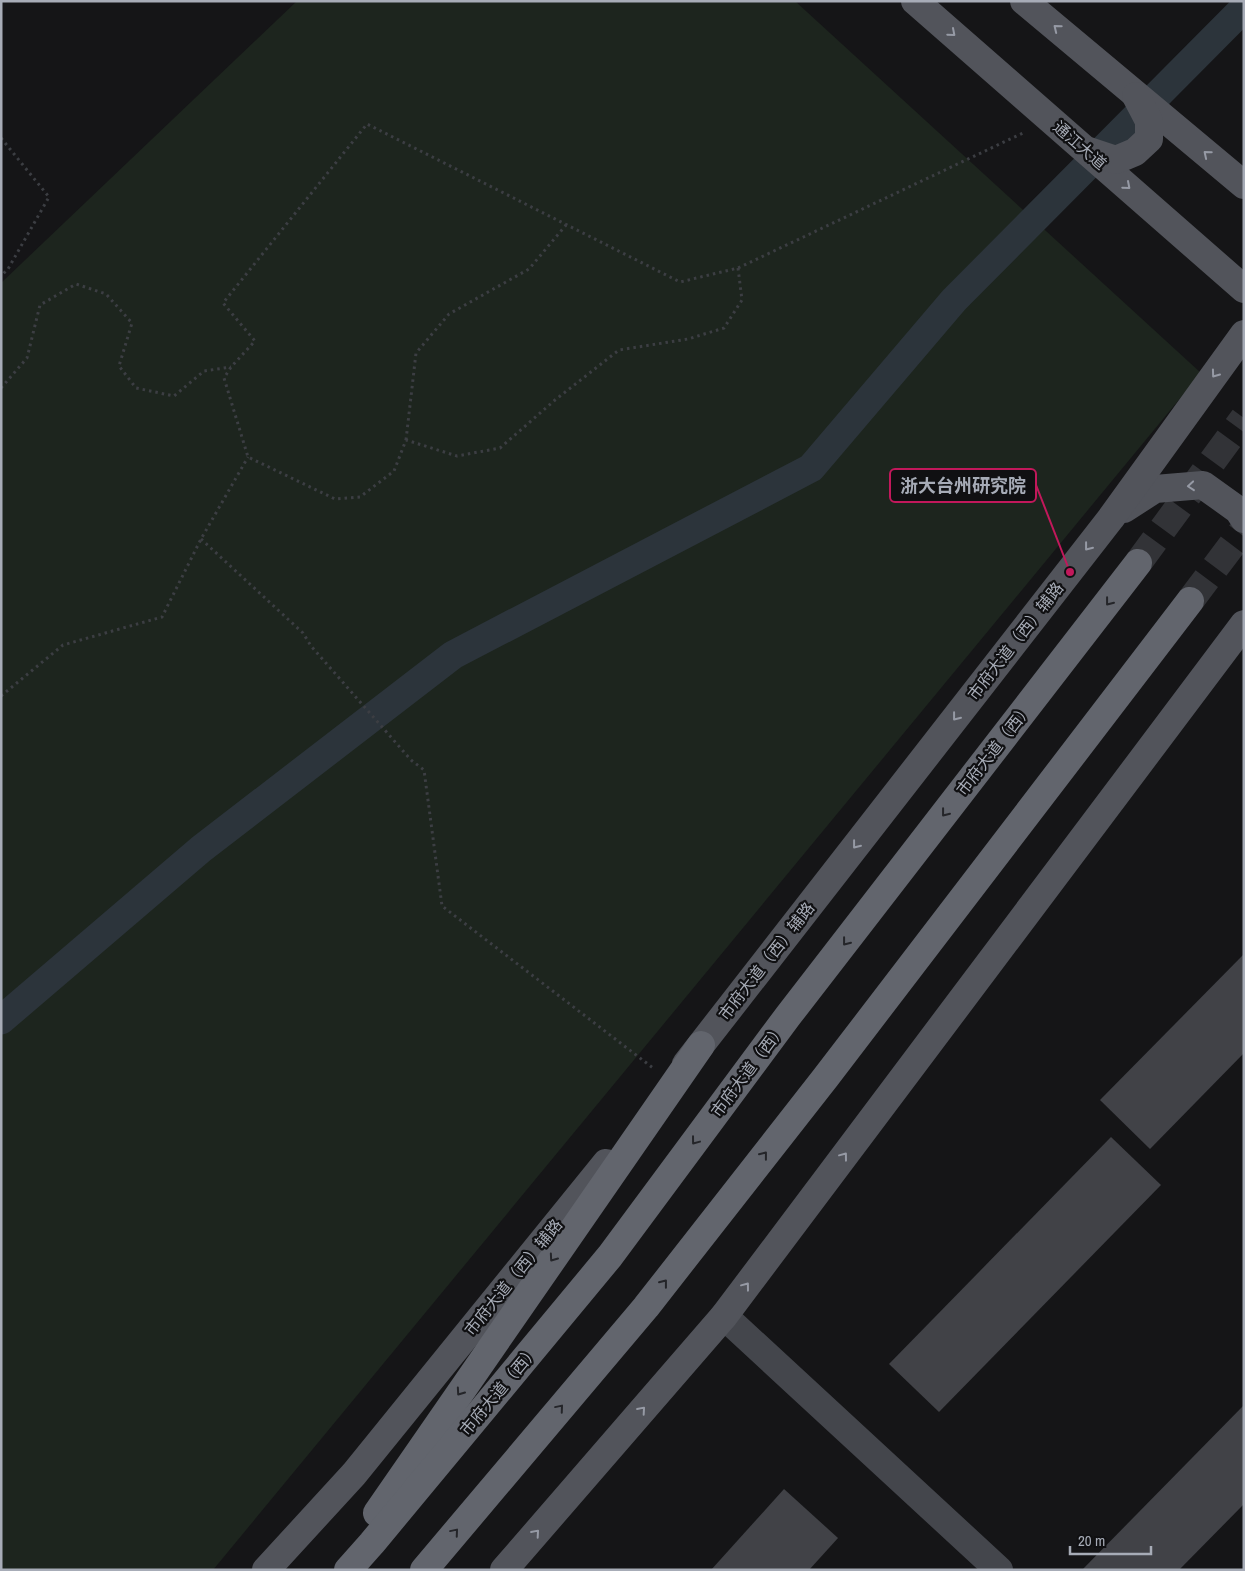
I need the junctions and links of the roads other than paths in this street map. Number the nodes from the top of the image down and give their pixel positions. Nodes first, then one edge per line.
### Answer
1 (915, 1) edge
2 (1024, 1) edge
3 (1136, 94) junction
4 (1085, 150) junction
5 (1244, 185) edge
6 (1244, 289) edge
7 (1244, 334) edge
8 (1111, 518) junction
9 (1244, 519) edge
10 (1138, 563) tunnel mouth
11 (1190, 601) tunnel mouth
12 (1244, 624) edge
13 (700, 1045) junction
14 (724, 1316) junction
15 (266, 1570) edge
16 (337, 1570) edge
17 (348, 1570) edge
18 (424, 1570) edge
19 (504, 1570) edge
20 (999, 1570) edge

1 -> 4 main road, 通江大道
3 -> 2 main road
3 - 4 main road
5 -> 3 main road
4 -> 6 main road, 通江大道
7 -> 8 main road, 市府大道（西）辅路
9 -> 8 main road
8 -> 13 main road, 市府大道（西）辅路
10 -> 17 highway, 市府大道（西）
18 -> 11 highway
14 -> 12 main road
13 - 15 main road, 市府大道（西）辅路
13 -> 16 highway
19 -> 14 main road
14 - 20 street

